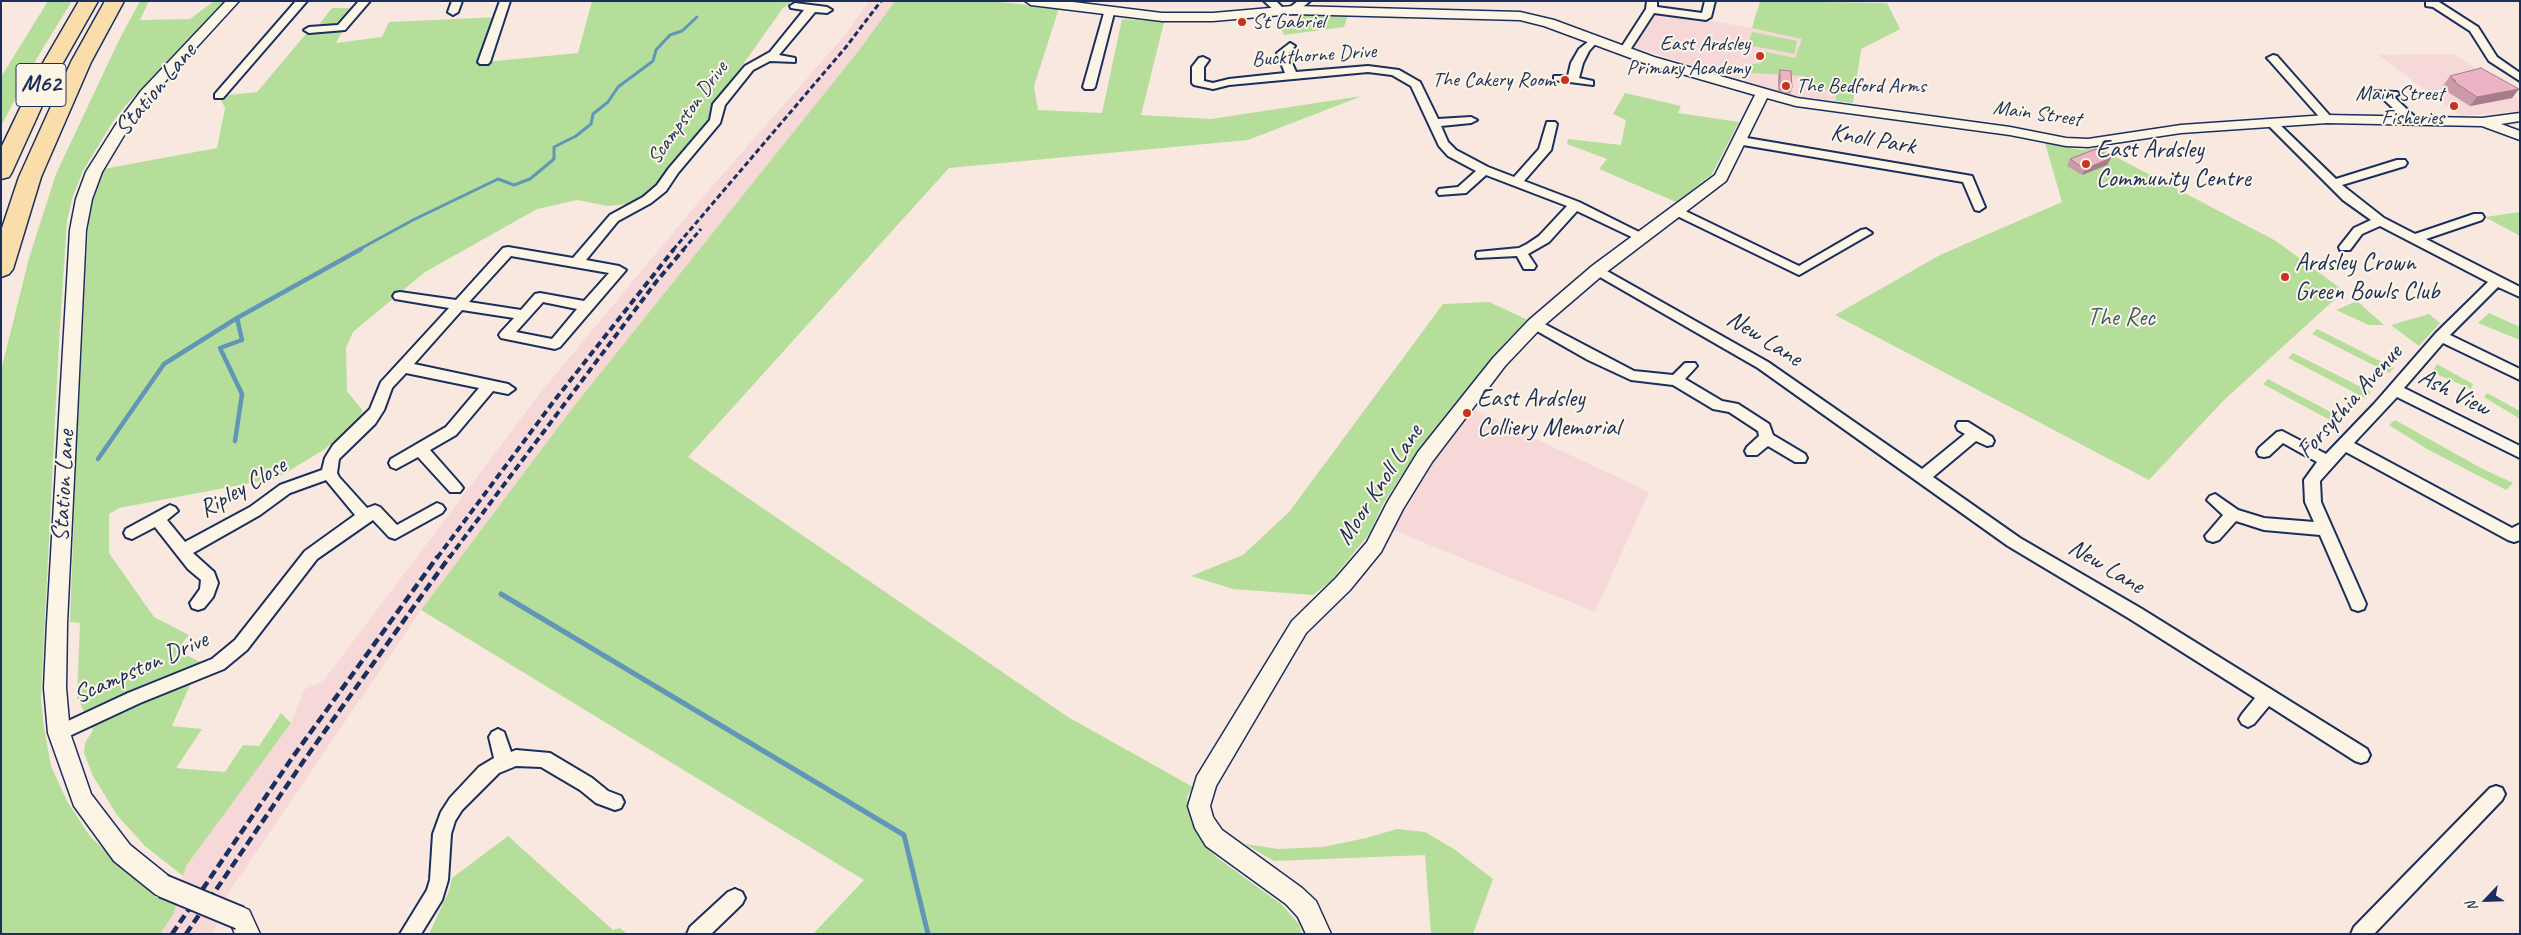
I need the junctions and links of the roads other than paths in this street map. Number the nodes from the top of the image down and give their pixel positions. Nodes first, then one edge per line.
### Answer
1 (90, 1) edge
2 (115, 1) edge
3 (127, 1) edge
4 (233, 1) edge
5 (302, 1) edge
6 (365, 1) edge
7 (457, 1) edge
8 (506, 1) edge
9 (1031, 1) edge
10 (1269, 1) edge
11 (1305, 1) edge
12 (1710, 1) edge
13 (1062, 3) edge
14 (2430, 4) dead end
15 (1651, 5) edge
16 (795, 6) dead end
17 (812, 8) junction
18 (827, 10) dead end
19 (1286, 10) junction
20 (452, 12) dead end
21 (1109, 12) junction
22 (309, 30) dead end
23 (1594, 40) junction
24 (1624, 51) junction
25 (1193, 53) dead end
26 (1267, 53) dead end
27 (769, 58) junction
28 (2273, 58) dead end
29 (791, 60) dead end
30 (484, 62) dead end
31 (1292, 76) junction
32 (1558, 78) dead end
33 (2520, 78) edge
34 (1574, 81) junction
35 (1589, 83) dead end
36 (1089, 87) dead end
37 (1762, 94) junction
38 (2365, 94) dead end
39 (2384, 94) junction
40 (2396, 94) dead end
41 (219, 96) dead end
42 (59, 110) junction
43 (2520, 117) edge
44 (2327, 119) junction
45 (2411, 119) junction
46 (1471, 120) dead end
47 (2482, 122) junction
48 (1434, 123) junction
49 (1551, 124) dead end
50 (2273, 124) junction
51 (2520, 136) edge
52 (1741, 140) junction
53 (2402, 163) dead end
54 (1484, 170) junction
55 (1, 172) edge
56 (1516, 182) junction
57 (2334, 184) junction
58 (1443, 192) dead end
59 (1576, 205) junction
60 (1978, 207) dead end
61 (1676, 212) junction
62 (2380, 221) junction
63 (2475, 221) dead end
64 (1866, 233) dead end
65 (1641, 236) junction
66 (2414, 239) junction
67 (2345, 247) dead end
68 (1521, 252) junction
69 (1482, 255) dead end
70 (578, 262) junction
71 (1528, 266) dead end
72 (1, 269) edge
73 (1598, 270) junction
74 (2495, 282) junction
75 (2520, 293) edge
76 (400, 296) dead end
77 (460, 306) junction
78 (587, 306) junction
79 (524, 315) junction
80 (1535, 324) junction
81 (2441, 336) junction
82 (1690, 366) dead end
83 (403, 367) junction
84 (2520, 375) edge
85 (1676, 380) junction
86 (489, 386) junction
87 (508, 389) dead end
88 (2394, 389) junction
89 (1975, 434) dead end
90 (1767, 438) junction
91 (2344, 444) junction
92 (420, 449) junction
93 (1752, 451) dead end
94 (2264, 452) dead end
95 (2520, 453) edge
96 (1800, 458) dead end
97 (2327, 461) junction
98 (396, 463) dead end
99 (330, 473) junction
100 (1921, 478) junction
101 (455, 488) dead end
102 (2215, 500) dead end
103 (437, 509) dead end
104 (371, 514) junction
105 (2233, 514) junction
106 (2324, 529) junction
107 (2520, 530) edge
108 (132, 533) dead end
109 (2213, 536) dead end
110 (183, 552) junction
111 (199, 603) dead end
112 (2358, 604) dead end
113 (2266, 697) junction
114 (2248, 719) dead end
115 (59, 733) junction
116 (498, 737) dead end
117 (2361, 755) dead end
118 (504, 762) junction
119 (2496, 794) dead end
120 (615, 802) dead end
121 (735, 898) dead end
122 (244, 926) edge
123 (2362, 933) edge
124 (410, 934) edge
125 (697, 934) edge
126 (1318, 934) edge

1 - 55 highway, M62
2 - 42 highway, M62
3 - 42 highway
4 - 115 street, Station Lane
5 - 41 street
6 - 22 street
7 - 20 street
8 - 30 street
9 - 13 street
10 - 19 street
11 - 19 street
12 - 15 street
13 - 21 street
14 - 33 street
15 - 24 street
16 - 17 street
17 - 18 street
17 - 27 street, Scampston Drive
19 - 21 street
19 - 23 street
21 - 36 street
23 - 24 street
23 - 34 street
24 - 37 street, Main Street
25 - 31 street, Buckthorne Drive
26 - 31 street
27 - 29 street
27 - 70 street, Scampston Drive
28 - 44 street
31 - 48 street, Buckthorne Drive
32 - 34 street
34 - 35 street
37 - 50 street, Main Street
37 - 52 street, Moor Knoll Lane
38 - 39 street
39 - 40 street
39 - 45 street
42 - 72 highway, M62
43 - 47 street
44 - 45 street, Main Street
44 - 50 street, Main Street
45 - 47 street, Main Street
46 - 48 street
47 - 51 street
48 - 54 street, Buckthorne Drive
49 - 56 street
50 - 57 street
52 - 60 street, Knoll Park
52 - 61 street, Moor Knoll Lane
53 - 57 street
54 - 56 street, Buckthorne Drive
54 - 58 street
56 - 59 street, Buckthorne Drive
57 - 62 street
59 - 65 street, Buckthorne Drive
59 - 68 street
61 - 64 street
61 - 65 street, Moor Knoll Lane
62 - 66 street
62 - 67 street
63 - 66 street
65 - 73 street, Moor Knoll Lane
66 - 74 street
68 - 69 street
68 - 71 street
70 - 77 street
70 - 78 street
73 - 80 street, Moor Knoll Lane
73 - 100 street, New Lane
74 - 75 street
74 - 81 street, Forsythia Avenue
76 - 77 street
77 - 79 street
77 - 83 street
78 - 79 street
78 - 79 street
80 - 85 street
80 - 126 street, Moor Knoll Lane
81 - 84 street
81 - 88 street, Forsythia Avenue
82 - 85 street
83 - 86 street
83 - 99 street
85 - 90 street
86 - 87 street
86 - 92 street
88 - 91 street, Forsythia Avenue
88 - 95 street, Ash View
89 - 100 street
90 - 93 street
90 - 96 street
91 - 97 street, Forsythia Avenue
91 - 107 street
92 - 98 street
92 - 101 street
94 - 97 street
97 - 106 street, Forsythia Avenue
99 - 104 street
99 - 110 street, Ripley Close
100 - 113 street, New Lane
102 - 105 street
103 - 104 street
104 - 115 street, Scampston Drive
105 - 106 street
105 - 109 street
106 - 112 street, Forsythia Avenue
108 - 110 street, Ripley Close
110 - 111 street, Ripley Close
113 - 114 street
113 - 117 street, New Lane
115 - 122 street, Station Lane, bridge
116 - 118 street
118 - 120 street
118 - 124 street
119 - 123 street
121 - 125 street

